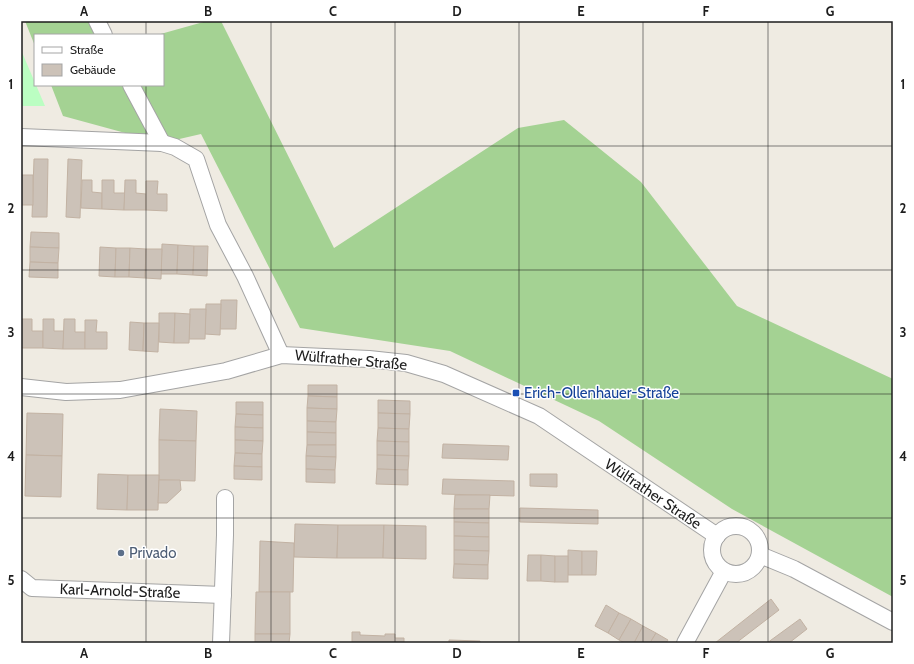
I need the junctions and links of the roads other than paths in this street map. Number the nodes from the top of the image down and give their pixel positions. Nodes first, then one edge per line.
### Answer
1 (97, 21) edge
2 (104, 34) edge
3 (132, 86) edge
4 (21, 137) edge
5 (162, 143) junction
6 (281, 355) junction
7 (21, 387) edge
8 (225, 498) dead end
9 (717, 536) junction
10 (760, 556) junction
11 (724, 571) junction
12 (21, 579) edge
13 (223, 595) junction
14 (893, 622) edge
15 (221, 643) edge
16 (685, 643) edge

1 - 2 street
3 - 5 street
4 - 5 street, Wülfrather Straße
5 - 6 street, Wülfrather Straße
6 - 7 street
6 - 9 street, Wülfrather Straße
8 - 13 street
9 - 10 street
9 - 11 street
10 - 11 street
10 - 14 street
11 - 16 street
12 - 13 street, Karl-Arnold-Straße
13 - 15 street

